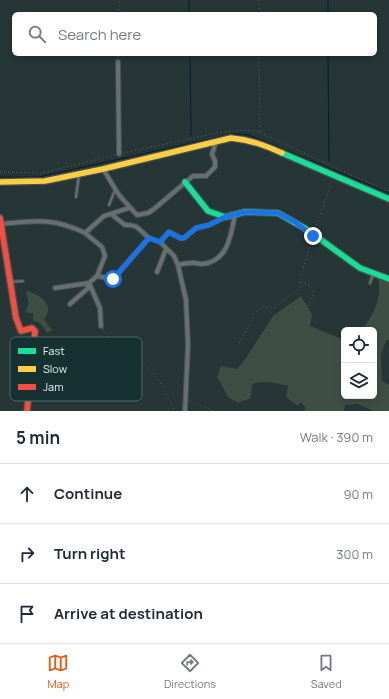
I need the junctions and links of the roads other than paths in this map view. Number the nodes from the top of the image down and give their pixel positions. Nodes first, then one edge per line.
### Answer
1 (118, 62) dead end
2 (216, 142) junction
3 (119, 154) road end
4 (103, 169) junction
5 (79, 173) junction
6 (0, 182) edge
7 (185, 182) junction
8 (116, 189) junction
9 (76, 197) dead end
10 (389, 199) edge
11 (109, 205) dead end
12 (129, 208) junction
13 (111, 214) junction
14 (235, 214) junction
15 (225, 217) junction
16 (0, 218) edge
17 (0, 224) edge
18 (85, 233) junction
19 (149, 238) junction
20 (160, 242) junction
21 (166, 249) junction
22 (178, 265) junction
23 (157, 272) dead end
24 (373, 274) junction
25 (97, 276) junction
26 (389, 279) edge
27 (23, 281) dead end
28 (10, 282) junction
29 (89, 283) junction
30 (370, 283) dead end
31 (55, 288) dead end
32 (70, 304) dead end
33 (102, 326) road end
34 (34, 337) edge
35 (28, 401) edge
36 (27, 411) edge
37 (186, 411) edge

1 - 3 street
2 - 4 street
2 - 7 street
2 - 10 street
4 - 5 street
4 - 8 street
5 - 6 street
5 - 9 lane
7 - 12 street
7 - 15 street
8 - 11 lane
8 - 12 street
12 - 13 street
13 - 18 street
13 - 19 street
14 - 15 street
14 - 22 street
14 - 24 street
15 - 20 street
16 - 17 street
17 - 18 street
17 - 28 street
18 - 25 street
19 - 20 street
19 - 25 street
20 - 21 street
21 - 22 street
21 - 23 street
22 - 37 street
24 - 26 street
24 - 30 lane
25 - 29 street
27 - 28 lane
28 - 34 street
29 - 31 street
29 - 32 street
29 - 33 street
35 - 36 street

